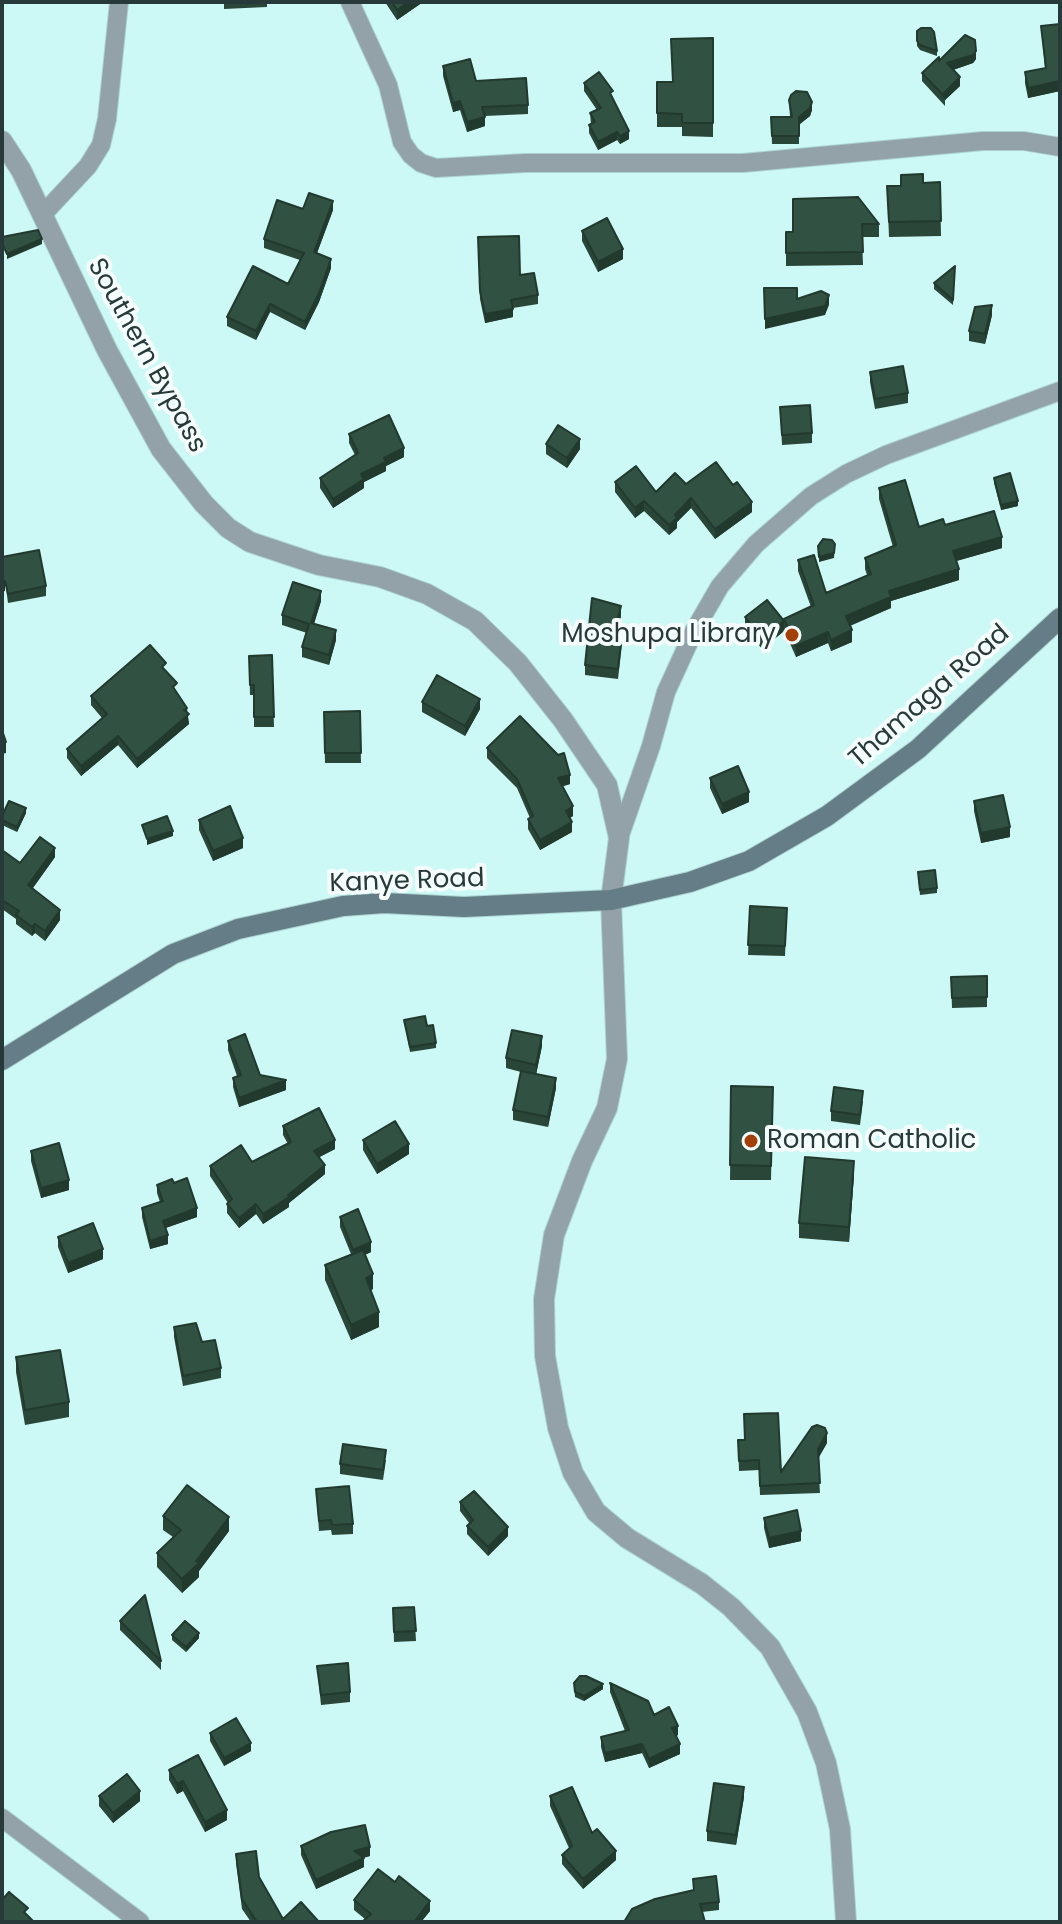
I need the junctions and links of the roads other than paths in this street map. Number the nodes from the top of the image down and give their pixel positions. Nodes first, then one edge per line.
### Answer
1 (119, 2) edge
2 (350, 2) edge
3 (2, 141) edge
4 (1060, 147) edge
5 (43, 214) junction
6 (1060, 391) edge
7 (1060, 618) edge
8 (619, 838) junction
9 (611, 900) junction
10 (2, 1060) edge
11 (2, 1818) edge
12 (140, 1922) edge
13 (846, 1922) edge

1 - 5 street
2 - 4 street
3 - 5 street, Southern Bypass
5 - 8 street, Southern Bypass
6 - 8 street
7 - 9 main road, Thamaga Road
8 - 9 street, Southern Bypass
9 - 10 main road, Kanye Road
9 - 13 street, Southern Bypass
11 - 12 street

